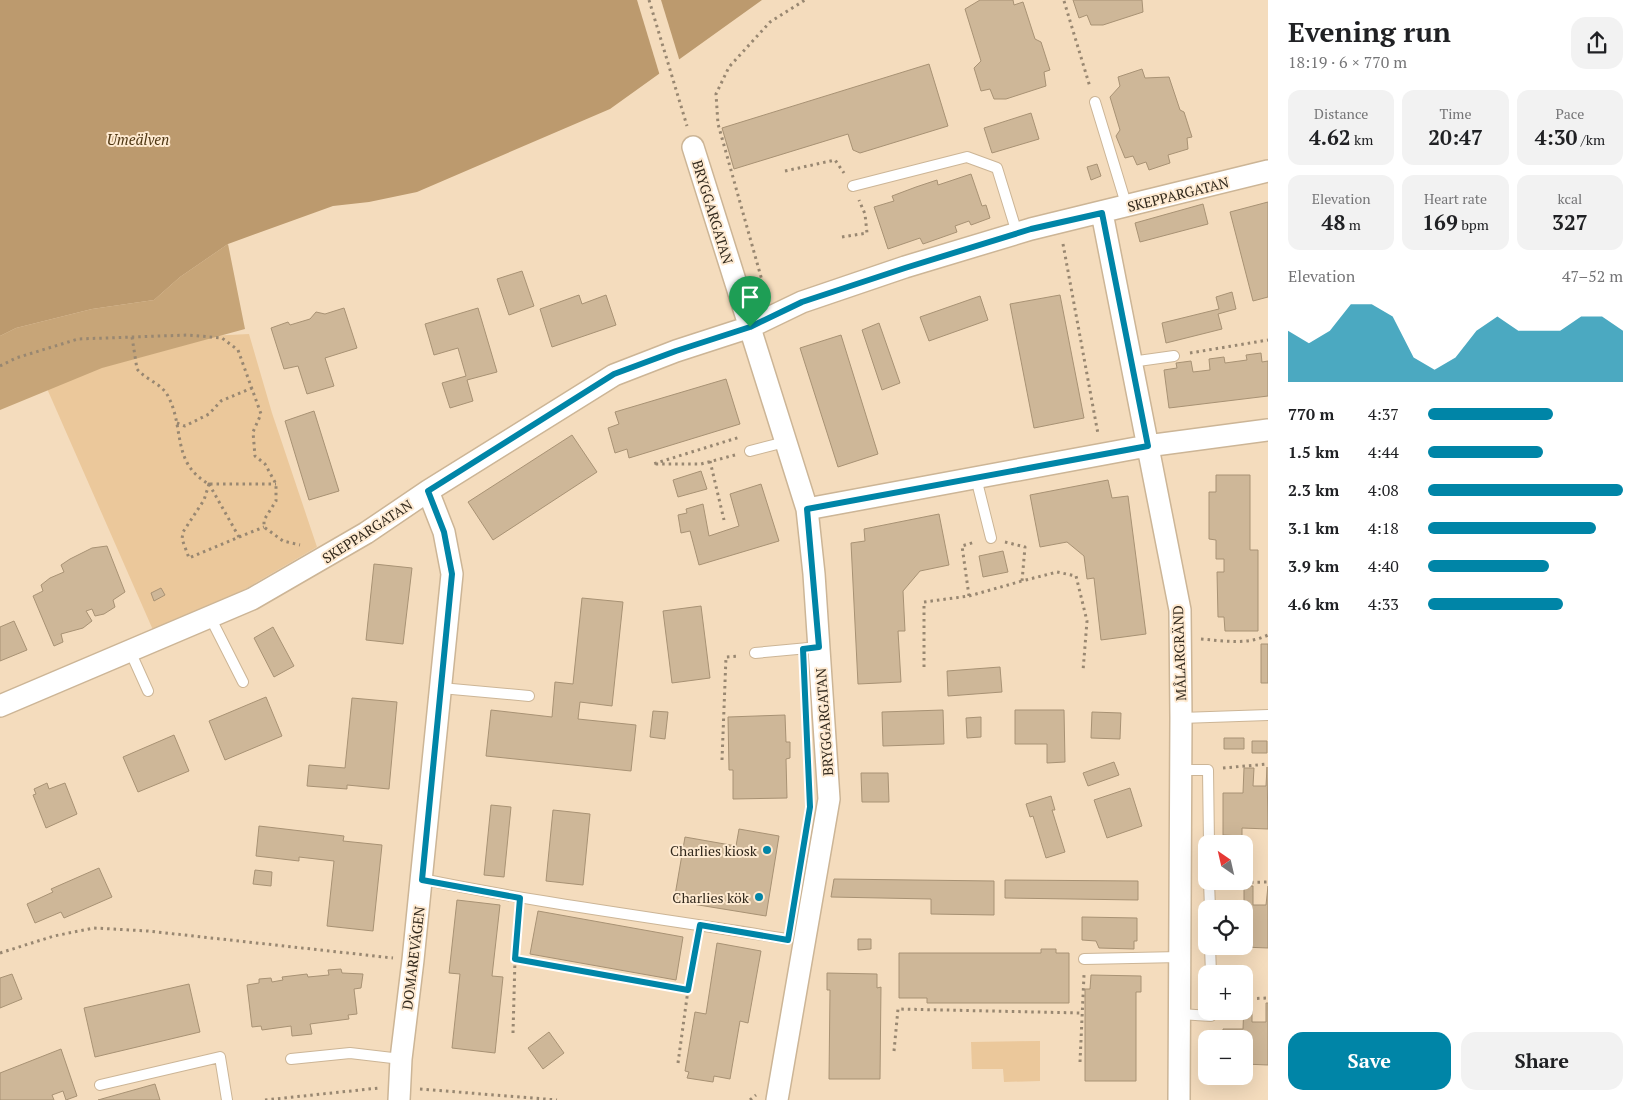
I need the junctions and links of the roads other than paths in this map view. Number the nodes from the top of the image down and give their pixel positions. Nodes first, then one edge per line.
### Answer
1 (1095, 102) road end
2 (693, 147) road end
3 (1268, 171) edge
4 (853, 186) road end
5 (1127, 206) junction
6 (1102, 213) junction
7 (1018, 233) junction
8 (750, 327) junction
9 (1174, 356) road end
10 (1131, 362) junction
11 (1268, 430) edge
12 (785, 442) junction
13 (1148, 446) junction
14 (750, 451) road end
15 (976, 478) junction
16 (428, 491) junction
17 (807, 509) junction
18 (991, 538) road end
19 (210, 617) junction
20 (819, 647) junction
21 (130, 651) junction
22 (755, 653) road end
23 (243, 682) dead end
24 (441, 688) junction
25 (148, 691) dead end
26 (529, 696) dead end
27 (0, 706) edge
28 (1268, 715) edge
29 (1182, 718) junction
30 (1181, 770) junction
31 (1209, 835) edge
32 (422, 880) junction
33 (788, 940) dead end
34 (1180, 958) junction
35 (1084, 960) road end
36 (1180, 1014) junction
37 (1198, 1015) edge
38 (291, 1059) dead end
39 (401, 1059) junction
40 (100, 1085) dead end
41 (399, 1093) edge
42 (227, 1100) edge
43 (777, 1100) edge
44 (1179, 1100) edge

1 - 5 lane
2 - 8 street, BRYGGARGATAN
3 - 5 street, SKEPPARGATAN
4 - 7 lane
5 - 6 street, SKEPPARGATAN
6 - 7 street, SKEPPARGATAN
6 - 10 street, MÅLARGRÄND
7 - 8 street, SKEPPARGATAN
8 - 12 street, BRYGGARGATAN
8 - 16 street, SKEPPARGATAN
9 - 10 lane
10 - 13 street, MÅLARGRÄND
11 - 13 street
12 - 14 lane
12 - 17 street, BRYGGARGATAN
13 - 15 street
13 - 29 street, MÅLARGRÄND
15 - 17 street
15 - 18 lane
16 - 19 street, SKEPPARGATAN
16 - 24 street, DOMAREVÄGEN
17 - 20 street, BRYGGARGATAN
19 - 21 street, SKEPPARGATAN
19 - 23 lane
20 - 22 lane
20 - 43 street, BRYGGARGATAN
21 - 25 lane
21 - 27 street, SKEPPARGATAN
24 - 26 lane
24 - 32 street, DOMAREVÄGEN
28 - 29 lane
29 - 30 street, MÅLARGRÄND
30 - 31 lane
30 - 34 street, MÅLARGRÄND
32 - 33 lane
32 - 39 street, DOMAREVÄGEN
34 - 35 lane
34 - 36 street, MÅLARGRÄND
36 - 37 lane
36 - 44 street, MÅLARGRÄND
38 - 39 lane
39 - 41 street, DOMAREVÄGEN
40 - 42 lane

